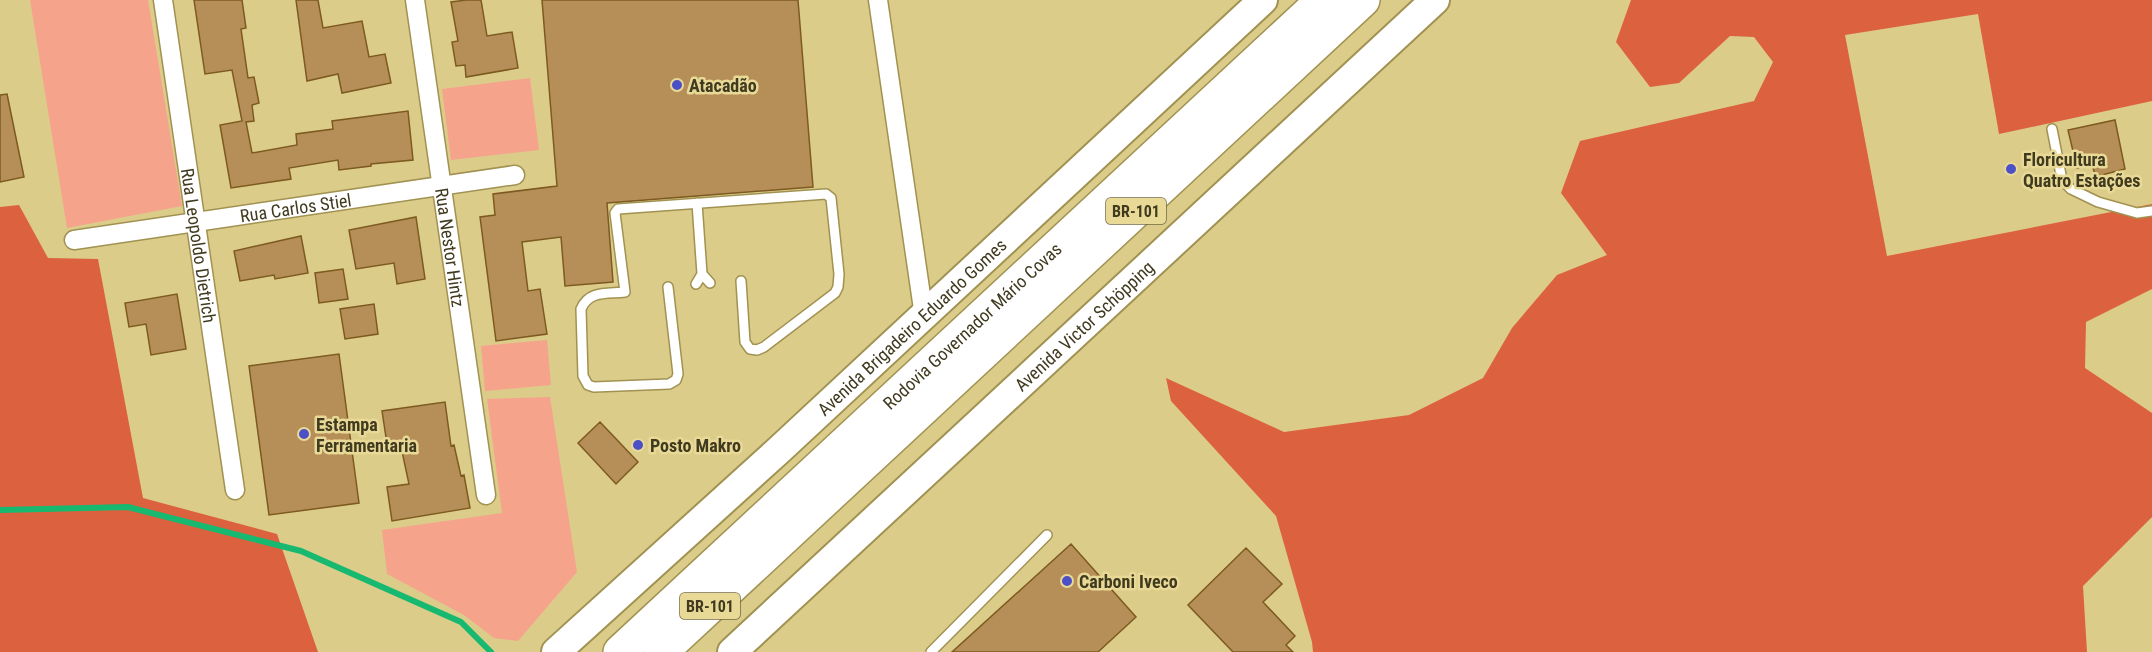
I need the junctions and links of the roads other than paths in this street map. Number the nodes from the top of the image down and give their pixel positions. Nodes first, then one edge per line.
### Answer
1 (163, 0) edge
2 (415, 0) edge
3 (878, 0) edge
4 (1263, 0) edge
5 (1323, 0) edge
6 (1363, 0) edge
7 (1435, 0) edge
8 (2052, 129) dead end
9 (515, 175) dead end
10 (441, 186) junction
11 (697, 203) junction
12 (2152, 211) edge
13 (196, 222) junction
14 (74, 240) dead end
15 (702, 274) junction
16 (741, 281) dead end
17 (696, 284) dead end
18 (710, 284) dead end
19 (668, 287) dead end
20 (924, 316) junction
21 (235, 490) dead end
22 (486, 495) dead end
23 (1047, 535) dead end
24 (556, 652) edge
25 (620, 652) edge
26 (661, 652) edge
27 (732, 652) edge
28 (931, 652) edge

1 - 13 street, Rua Leopoldo Dietrich
2 - 10 street, Rua Nestor Hintz
3 - 20 street
4 - 20 main road, Avenida Brigadeiro Eduardo Gomes
5 - 25 highway, Rodovia Governador Mário Covas / BR-101
6 - 26 highway, Rodovia Governador Mário Covas / BR-101
7 - 27 main road, Avenida Victor Schöpping
8 - 12 lane
9 - 10 street, Rua Carlos Stiel
10 - 13 street, Rua Carlos Stiel
10 - 22 street, Rua Nestor Hintz
11 - 15 lane
11 - 16 lane
11 - 19 lane
13 - 14 street, Rua Carlos Stiel
13 - 21 street, Rua Leopoldo Dietrich
15 - 17 lane
15 - 18 lane
20 - 24 main road, Avenida Brigadeiro Eduardo Gomes
23 - 28 lane

